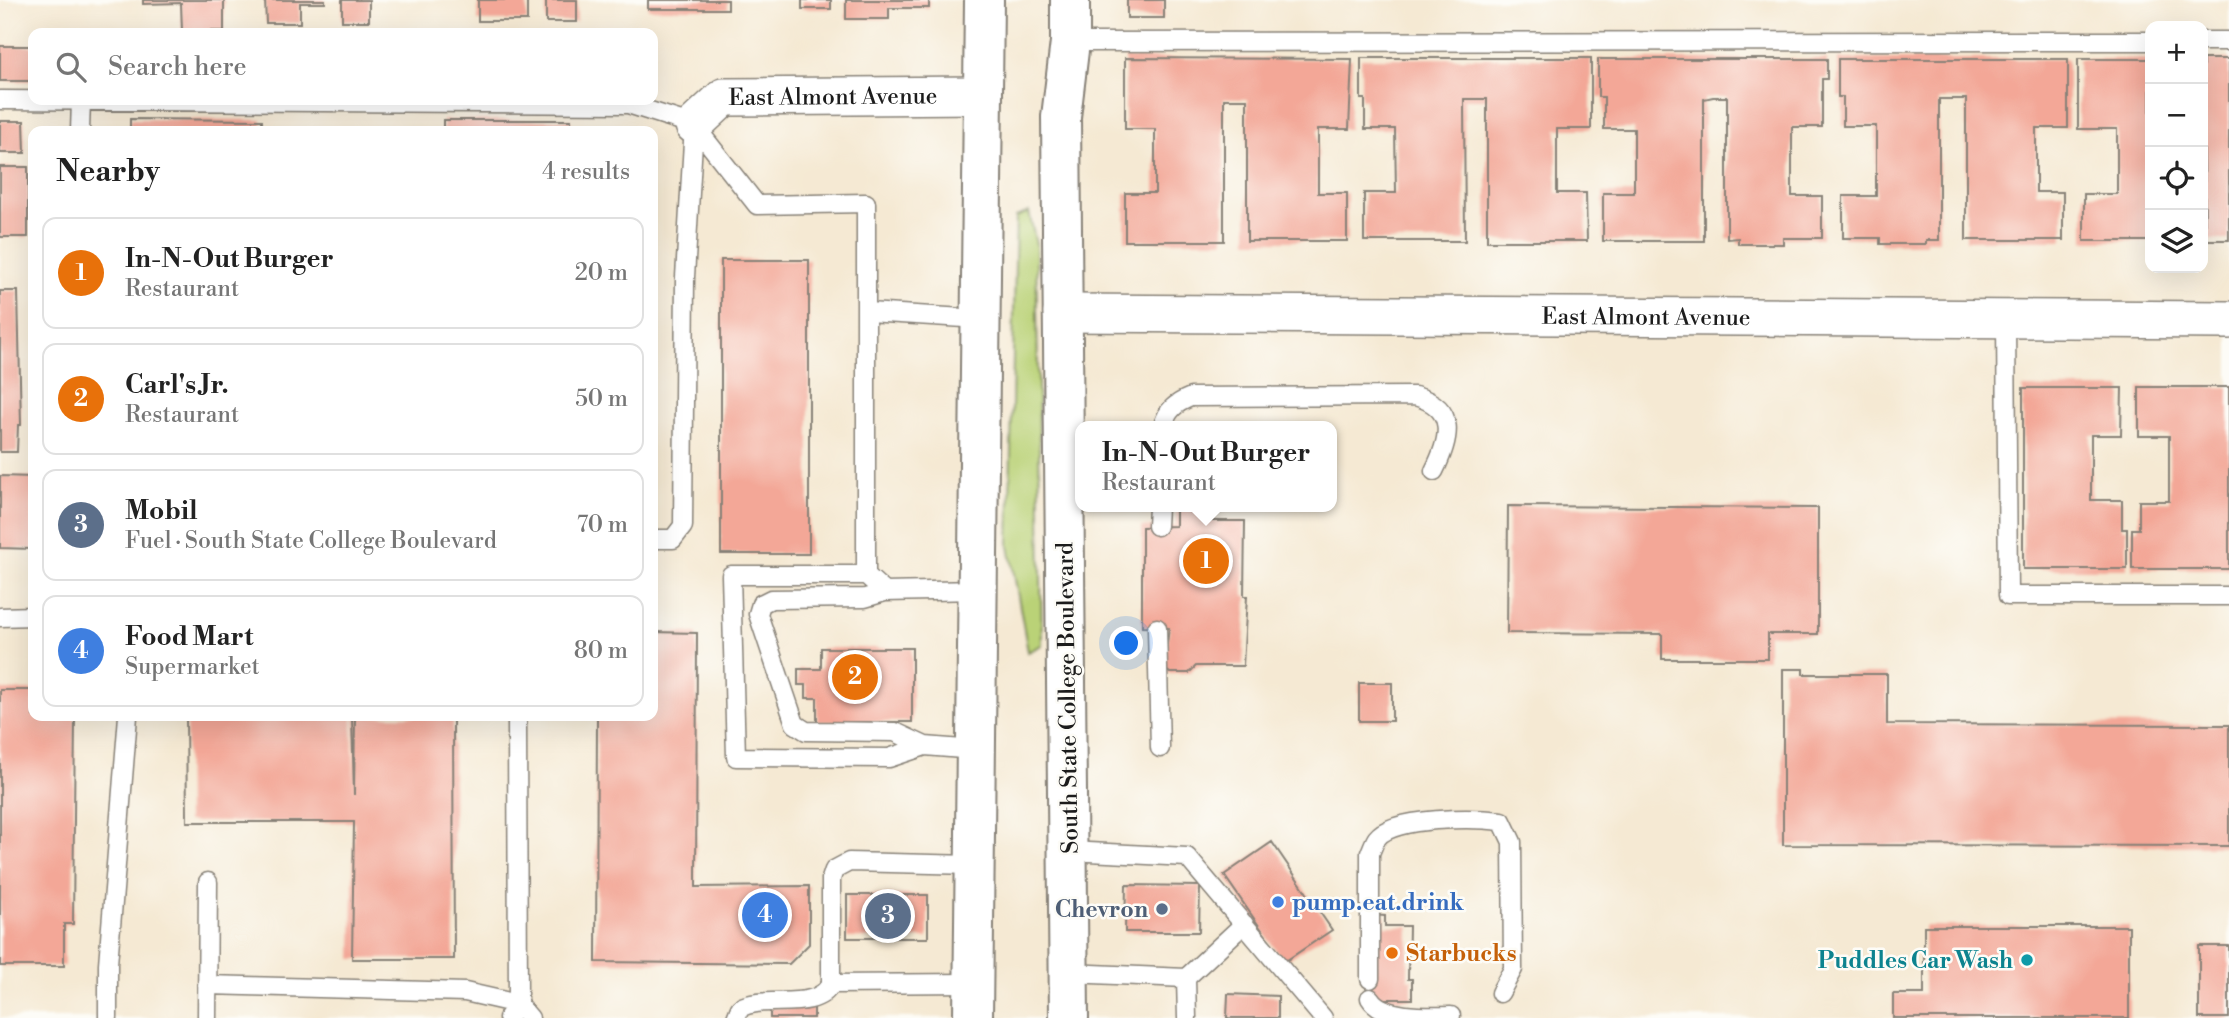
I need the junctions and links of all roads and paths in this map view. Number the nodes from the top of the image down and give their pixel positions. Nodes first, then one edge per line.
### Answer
1 (984, 0) edge
2 (1070, 0) edge
3 (2145, 41) edge
4 (2208, 41) edge
5 (2229, 41) edge
6 (1070, 43) junction
7 (983, 95) junction
8 (0, 100) edge
9 (28, 100) edge
10 (81, 105) edge
11 (631, 105) edge
12 (694, 125) junction
13 (80, 126) edge
14 (868, 313) junction
15 (1062, 313) junction
16 (980, 318) junction
17 (2006, 318) junction
18 (2229, 320) edge
19 (1164, 421) edge
20 (1434, 471) dead end
21 (1158, 512) edge
22 (1157, 526) dead end
23 (658, 539) edge
24 (866, 575) junction
25 (977, 590) junction
26 (885, 592) junction
27 (2229, 596) edge
28 (28, 616) edge
29 (0, 617) edge
30 (1157, 628) dead end
31 (128, 721) edge
32 (517, 721) edge
33 (925, 746) junction
34 (1160, 748) dead end
35 (975, 750) junction
36 (1069, 851) junction
37 (973, 865) junction
38 (208, 881) dead end
39 (1244, 924) junction
40 (1069, 973) junction
41 (1186, 978) junction
42 (1370, 979) dead end
43 (831, 984) junction
44 (207, 985) junction
45 (1500, 993) dead end
46 (1370, 998) dead end
47 (973, 1000) edge
48 (513, 1011) edge
49 (1451, 1016) dead end
50 (108, 1018) edge
51 (207, 1018) edge
52 (530, 1018) edge
53 (736, 1018) edge
54 (1069, 1018) edge
55 (1186, 1018) edge
56 (1323, 1018) edge

1 - 7 main road
2 - 6 main road, South State College Boulevard
3 - 6 lane
4 - 5 lane
6 - 15 main road, South State College Boulevard
7 - 12 street, East Almont Avenue
7 - 16 main road
8 - 9 lane
10 - 13 lane
11 - 12 lane
12 - 14 lane
12 - 23 lane
14 - 16 lane
14 - 24 lane
15 - 17 street, East Almont Avenue
15 - 36 main road, South State College Boulevard
16 - 25 main road
17 - 18 street, East Almont Avenue
17 - 27 lane
19 - 20 lane
21 - 22 lane
24 - 26 lane
24 - 33 lane
25 - 26 lane
25 - 35 main road
26 - 33 lane
28 - 29 lane
30 - 34 lane
31 - 50 lane
32 - 48 lane
33 - 35 lane
35 - 37 main road
36 - 39 lane
36 - 40 main road, South State College Boulevard
37 - 43 lane
37 - 47 main road
38 - 44 lane
39 - 41 lane
39 - 56 lane
40 - 41 lane
40 - 54 main road, South State College Boulevard
41 - 55 lane
42 - 45 lane
43 - 47 lane
43 - 53 lane
44 - 48 lane
44 - 51 lane
46 - 49 lane
48 - 52 lane

